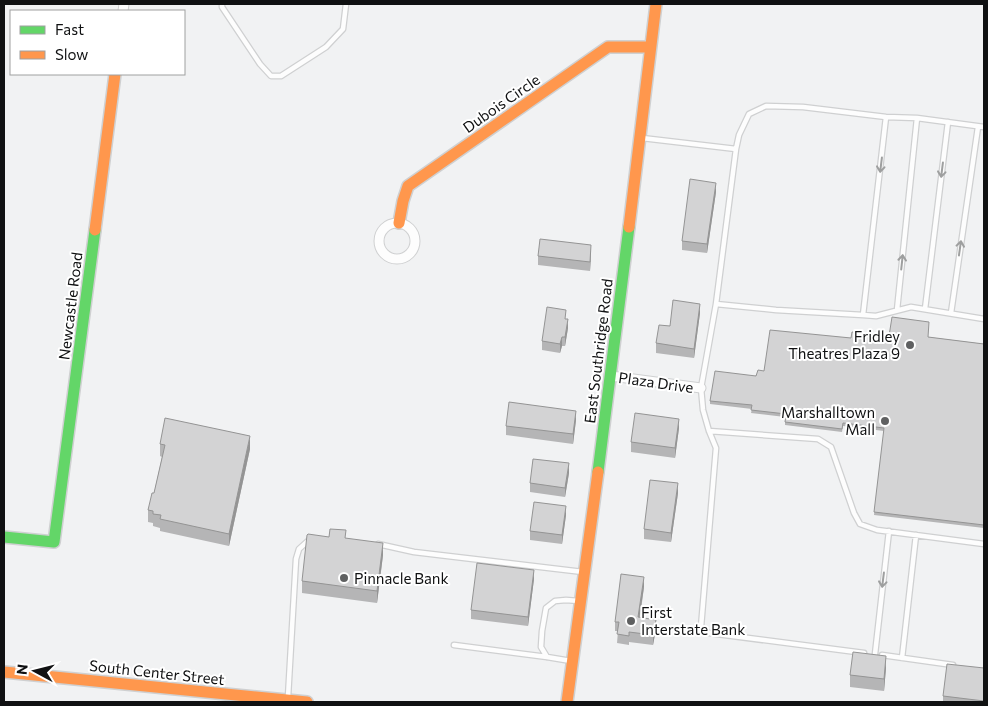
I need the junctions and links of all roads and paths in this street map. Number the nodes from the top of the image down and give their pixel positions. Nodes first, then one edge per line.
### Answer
1 (222, 4) edge
2 (346, 4) edge
3 (656, 4) edge
4 (650, 47) junction
5 (115, 75) edge
6 (886, 117) junction
7 (917, 118) junction
8 (948, 122) junction
9 (978, 126) junction
10 (984, 127) edge
11 (639, 138) junction
12 (736, 149) junction
13 (399, 223) junction
14 (716, 304) junction
15 (925, 309) junction
16 (897, 310) junction
17 (951, 313) junction
18 (863, 316) junction
19 (984, 319) edge
20 (611, 376) junction
21 (701, 388) junction
22 (709, 431) junction
23 (889, 531) junction
24 (916, 535) junction
25 (4, 537) edge
26 (312, 537) edge
27 (377, 544) edge
28 (984, 544) edge
29 (584, 572) junction
30 (580, 601) junction
31 (454, 645) dead end
32 (875, 654) junction
33 (547, 657) junction
34 (902, 658) junction
35 (572, 661) junction
36 (957, 665) edge
37 (4, 672) edge
38 (288, 700) junction
39 (307, 702) edge
40 (567, 702) edge

1 - 2 lane
3 - 4 street, East Southridge Road
4 - 11 street, East Southridge Road
4 - 13 street, Dubois Circle
5 - 25 street, Newcastle Road
6 - 7 lane
6 - 12 lane
6 -> 18 lane
7 - 8 lane
16 -> 7 lane
8 - 9 lane
8 -> 15 lane
9 - 10 lane
17 -> 9 lane
11 - 12 lane
11 - 20 street, East Southridge Road
12 - 14 lane
13 - 13 street
14 - 18 lane
14 - 21 lane
15 - 16 lane
15 - 17 lane
16 - 18 lane
17 - 19 lane
20 - 21 street, Plaza Drive
20 - 29 street, East Southridge Road
21 - 22 lane
22 - 23 lane
22 - 32 lane
23 - 24 lane
23 -> 32 lane
24 - 28 lane
24 - 34 lane
26 - 38 lane
27 - 29 lane
29 - 30 street, East Southridge Road
30 - 33 lane
30 - 35 street, East Southridge Road
31 - 33 lane
32 - 34 lane
33 - 35 lane
34 - 36 lane
35 - 40 street, East Southridge Road
37 - 38 street, South Center Street
38 - 39 street, South Center Street

